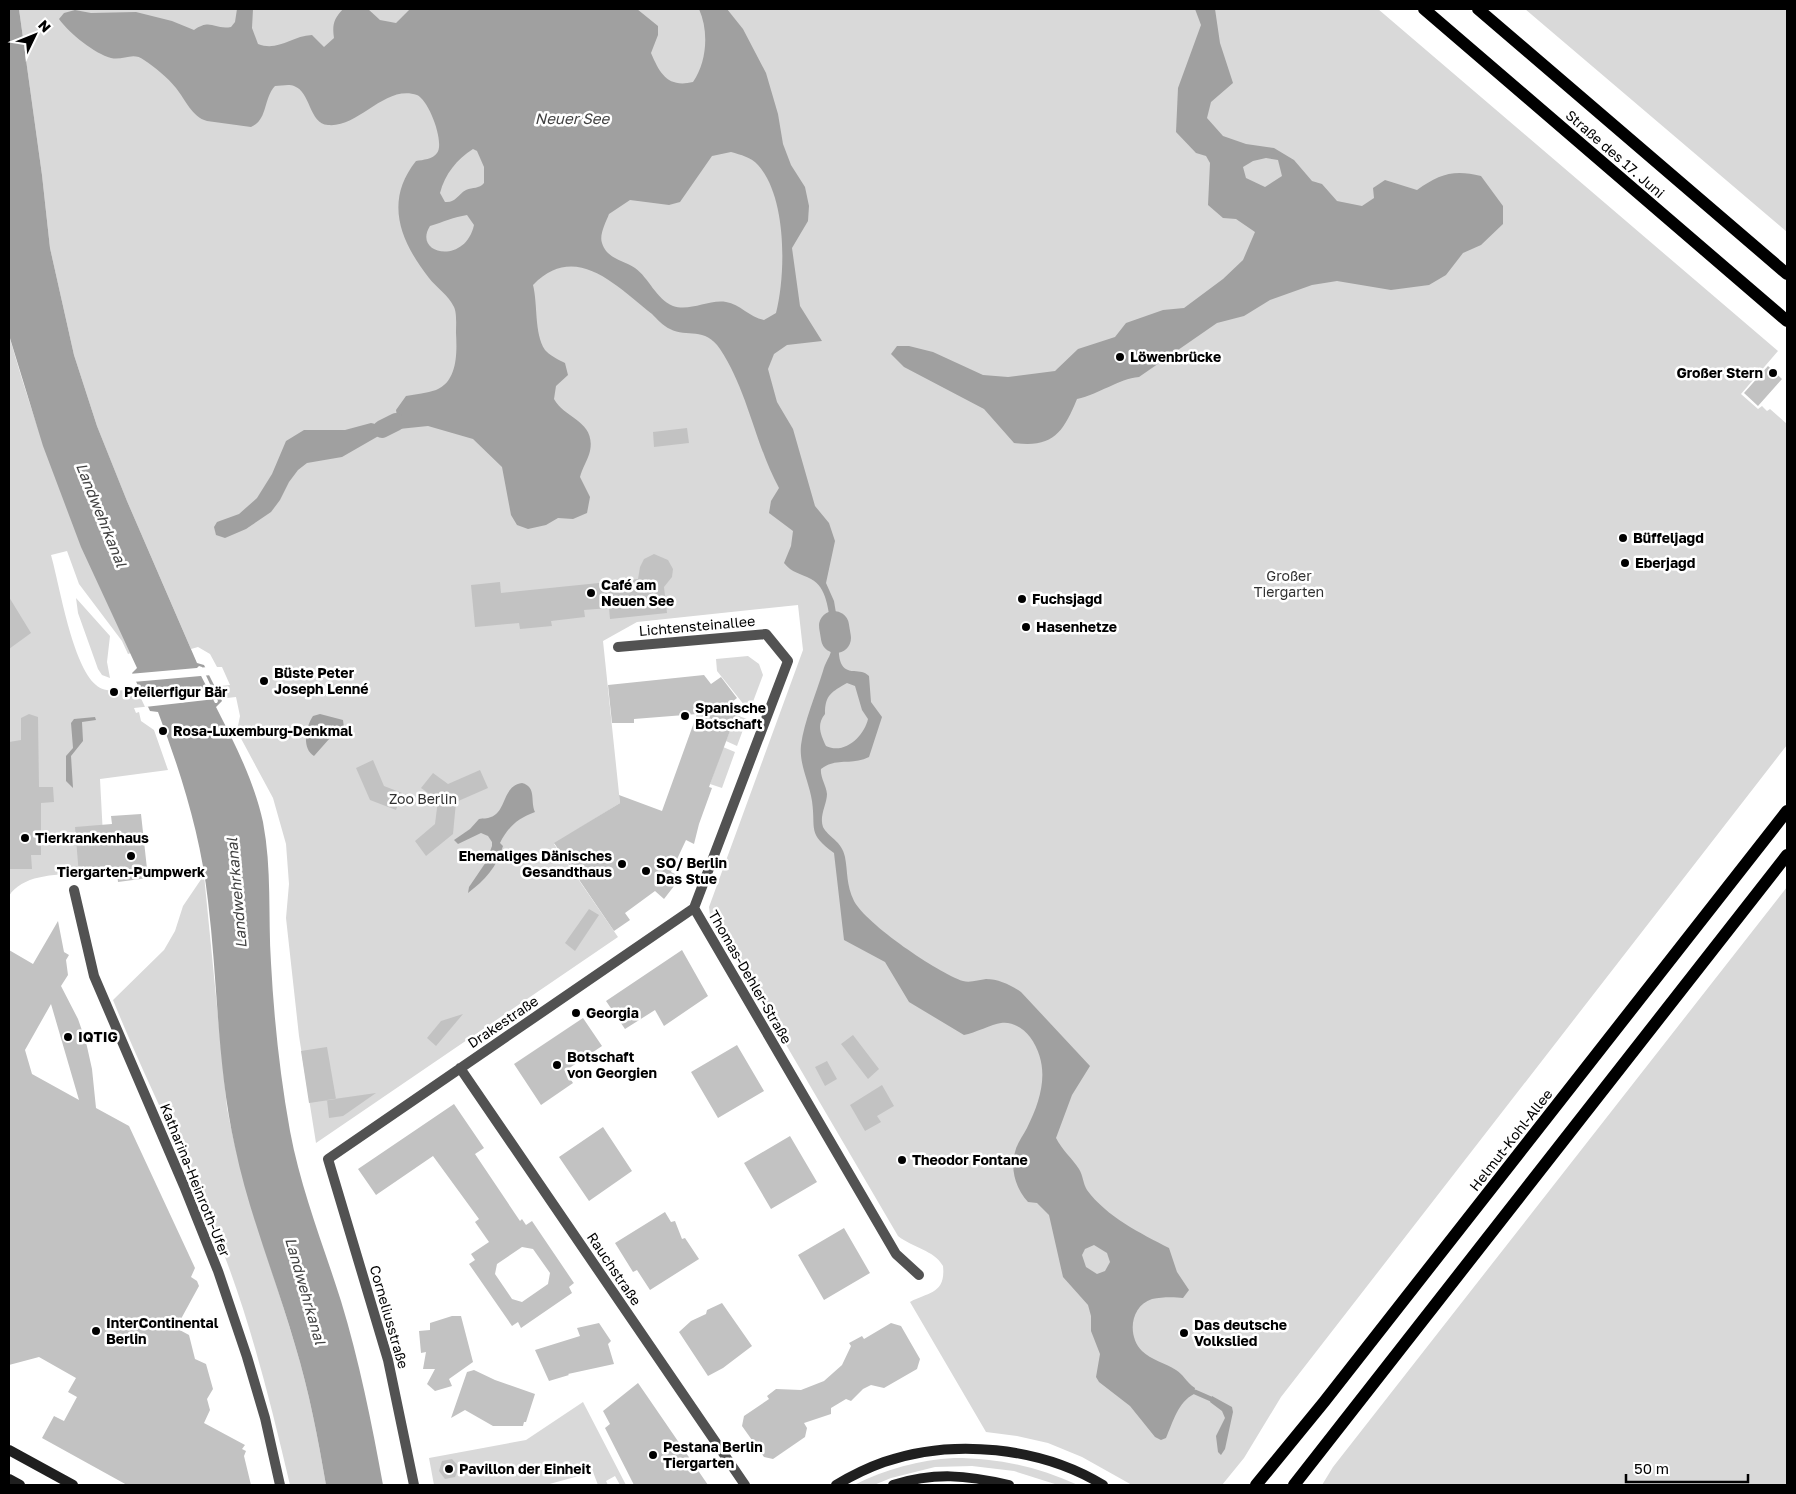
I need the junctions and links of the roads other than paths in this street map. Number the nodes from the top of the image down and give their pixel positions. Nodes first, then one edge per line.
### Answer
1 (1424, 9) edge
2 (1478, 9) edge
3 (1787, 274) edge
4 (1787, 321) edge
5 (774, 645) joint
6 (618, 647) dead end
7 (1787, 811) edge
8 (1787, 855) edge
9 (74, 890) dead end
10 (694, 908) junction
11 (460, 1068) junction
12 (328, 1159) joint
13 (919, 1275) dead end
14 (9, 1450) edge
15 (9, 1479) edge
16 (20, 1485) edge
17 (73, 1485) edge
18 (280, 1485) edge
19 (414, 1485) edge
20 (745, 1485) edge
21 (836, 1485) edge
22 (892, 1485) edge
23 (1009, 1485) edge
24 (1103, 1485) edge
25 (1256, 1485) edge
26 (1294, 1485) edge

1 - 4 main road, Straße des 17. Juni
2 - 3 main road, Straße des 17. Juni
5 - 6 street, Lichtensteinallee
5 - 10 street, Thomas-Dehler-Straße
7 - 25 main road, Helmut-Kohl-Allee
8 - 26 main road
9 - 18 street, Katharina-Heinroth-Ufer
10 - 11 street, Drakestraße
10 - 13 street, Thomas-Dehler-Straße
11 - 12 street, Drakestraße
11 - 20 street, Rauchstraße
12 - 19 street, Corneliusstraße
14 - 17 main road
15 - 16 main road
21 - 24 main road
22 - 23 main road

